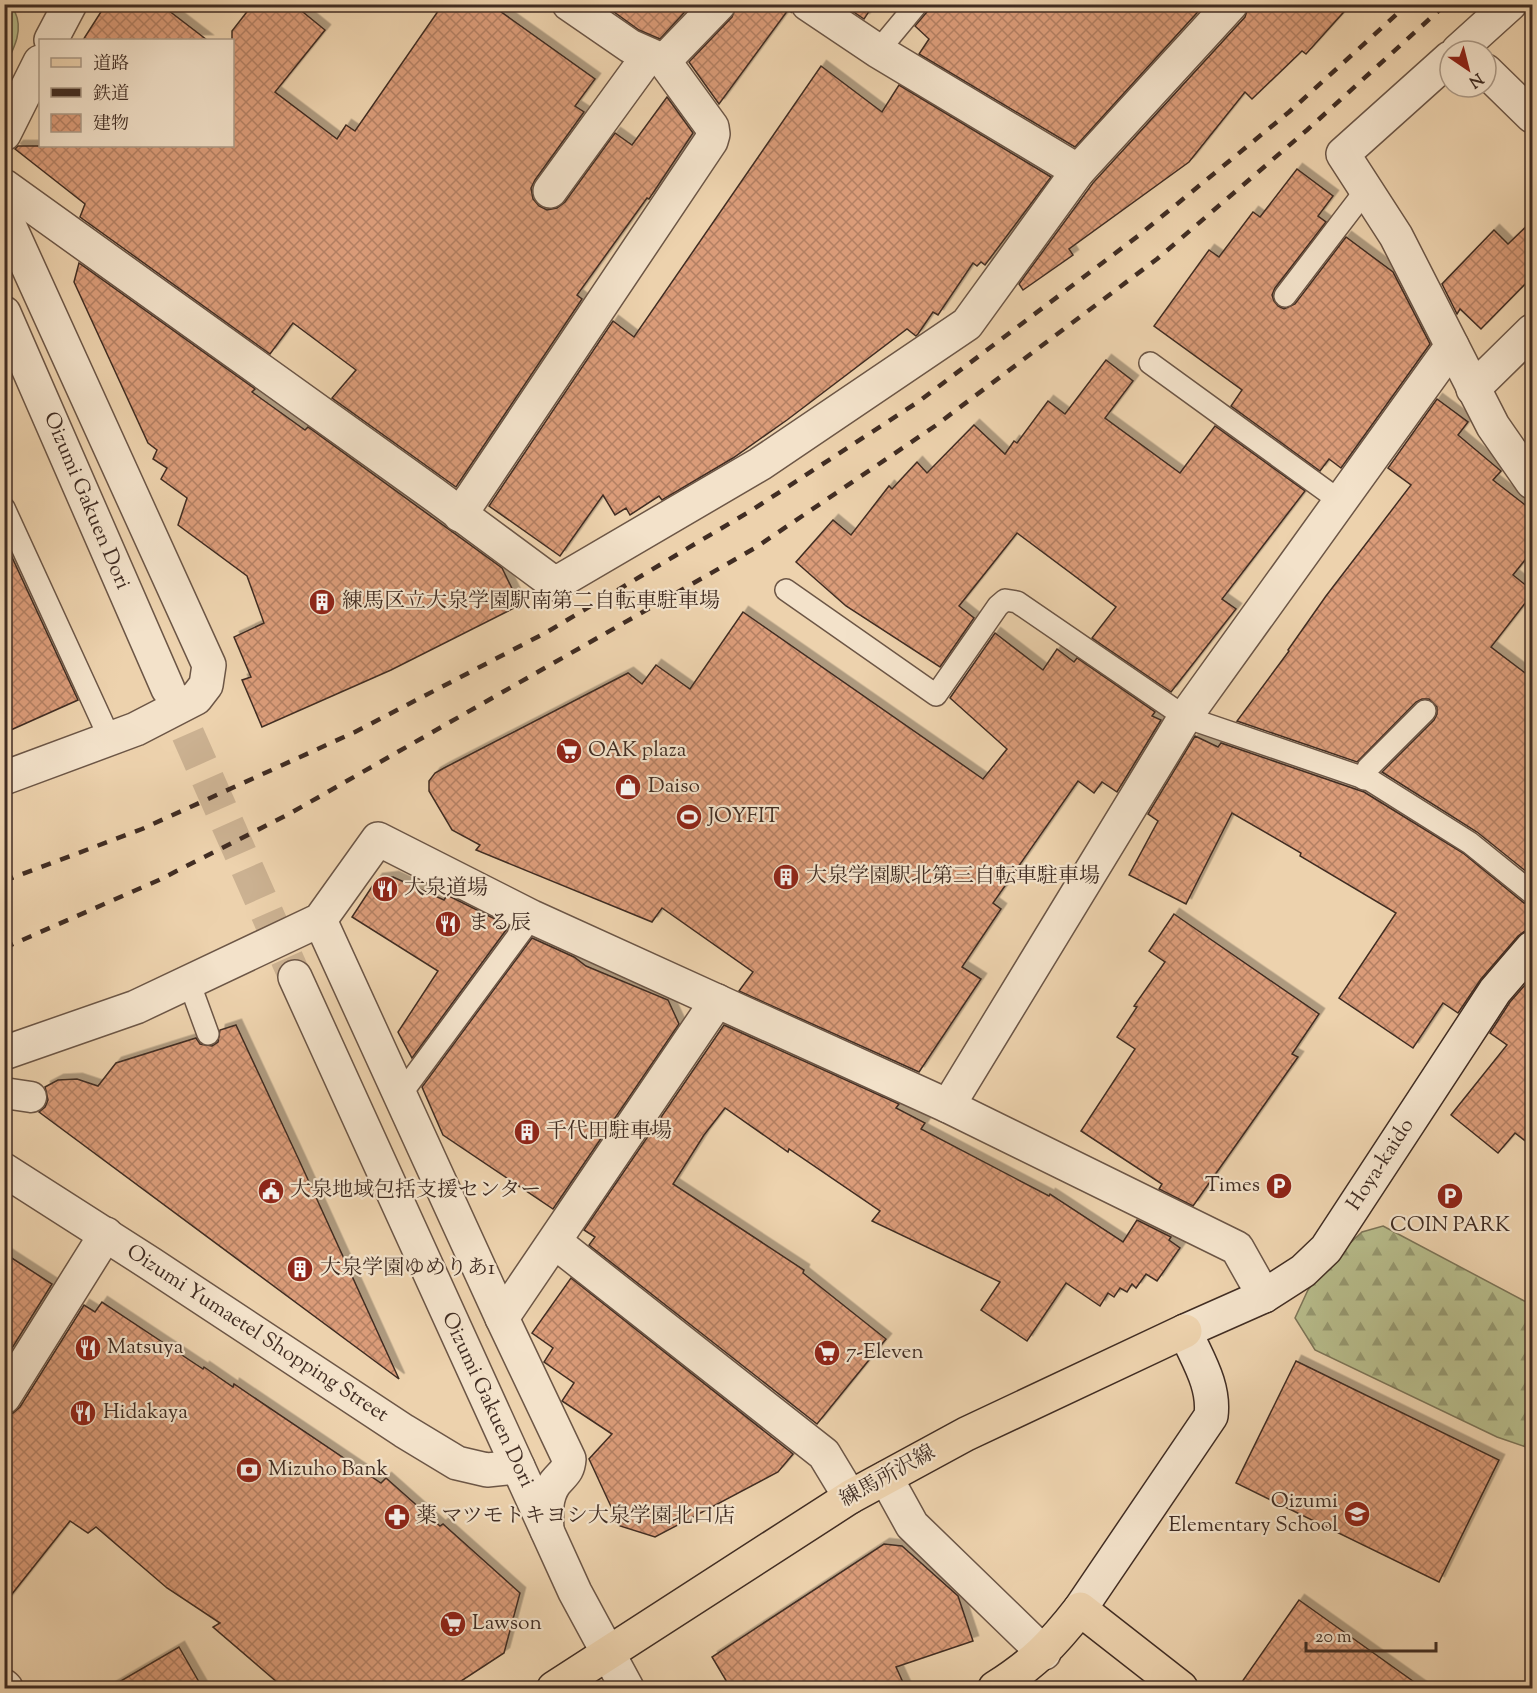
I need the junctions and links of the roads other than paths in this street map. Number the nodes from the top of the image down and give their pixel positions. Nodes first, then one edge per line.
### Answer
1 (719, 4) edge
2 (808, 4) edge
3 (917, 4) edge
4 (1231, 4) edge
5 (1510, 4) edge
6 (69, 5) edge
7 (581, 8) edge
8 (52, 39) edge
9 (1473, 39) edge
10 (878, 51) junction
11 (656, 58) junction
12 (39, 64) edge
13 (1438, 70) edge
14 (1498, 82) edge
15 (1533, 116) edge
16 (4, 134) edge
17 (1078, 171) junction
18 (4, 186) edge
19 (1366, 190) junction
20 (550, 191) dead end
21 (4, 214) edge
22 (1285, 296) dead end
23 (4, 313) edge
24 (1533, 331) edge
25 (1452, 346) junction
26 (1150, 363) dead end
27 (1473, 389) junction
28 (1533, 482) edge
29 (1340, 501) junction
30 (4, 508) edge
31 (460, 515) junction
32 (786, 590) dead end
33 (168, 689) tunnel mouth
34 (1425, 711) dead end
35 (1185, 717) junction
36 (110, 739) junction
37 (4, 778) edge
38 (1364, 779) junction
39 (1533, 893) edge
40 (532, 917) junction
41 (320, 920) junction
42 (1532, 949) edge
43 (295, 977) tunnel mouth
44 (189, 982) junction
45 (717, 1001) junction
46 (208, 1034) dead end
47 (4, 1053) edge
48 (401, 1094) junction
49 (948, 1106) junction
50 (4, 1170) edge
51 (106, 1234) junction
52 (555, 1242) junction
53 (1264, 1296) junction
54 (502, 1318) junction
55 (1185, 1331) junction
56 (4, 1397) edge
57 (518, 1467) junction
58 (886, 1478) junction
59 (850, 1497) junction
60 (547, 1530) junction
61 (1080, 1609) junction
62 (1044, 1653) junction
63 (608, 1654) junction
64 (554, 1689) edge
65 (627, 1689) edge
66 (995, 1689) edge
67 (1181, 1689) edge

1 - 11 street
2 - 10 street
3 - 10 lane
4 - 17 street
5 - 9 street
6 - 8 street
7 - 11 street
10 - 17 street
11 - 20 street
11 - 31 street
12 - 16 street
13 - 19 street
14 - 15 street
17 - 31 street
18 - 31 street
19 - 22 lane
19 - 25 street
21 - 36 street
23 - 33 street, Oizumi Gakuen Dori
24 - 27 street
25 - 27 street
25 - 29 street
26 - 29 lane
27 - 28 street
29 - 35 street
30 - 36 lane
32 - 35 lane
34 - 38 lane
35 - 38 lane
35 - 49 street
36 - 37 street
38 - 39 lane
40 - 41 street
40 - 45 street
40 - 48 lane
41 - 44 street
41 - 48 street
42 - 53 street, Hoya-kaido
43 - 57 street, Oizumi Gakuen Dori
44 - 46 lane
44 - 47 street
45 - 49 street
45 - 52 street
48 - 54 street
49 - 53 street
50 - 51 street, Oizumi Yumaetel Shopping Street
51 - 56 street
51 - 57 street, Oizumi Yumaetel Shopping Street
52 - 54 street
52 - 59 street
53 - 55 street, Hoya-kaido
54 - 60 street
55 - 58 main road, 練馬所沢線
55 - 61 street
57 - 60 street, Oizumi Gakuen Dori
58 - 59 main road, 練馬所沢線
58 - 62 street
59 - 63 main road, 練馬所沢線
60 - 63 street, Oizumi Gakuen Dori
61 - 62 main road
61 - 67 main road
62 - 66 main road
63 - 64 main road, 練馬所沢線
63 - 65 street, Oizumi Gakuen Dori

